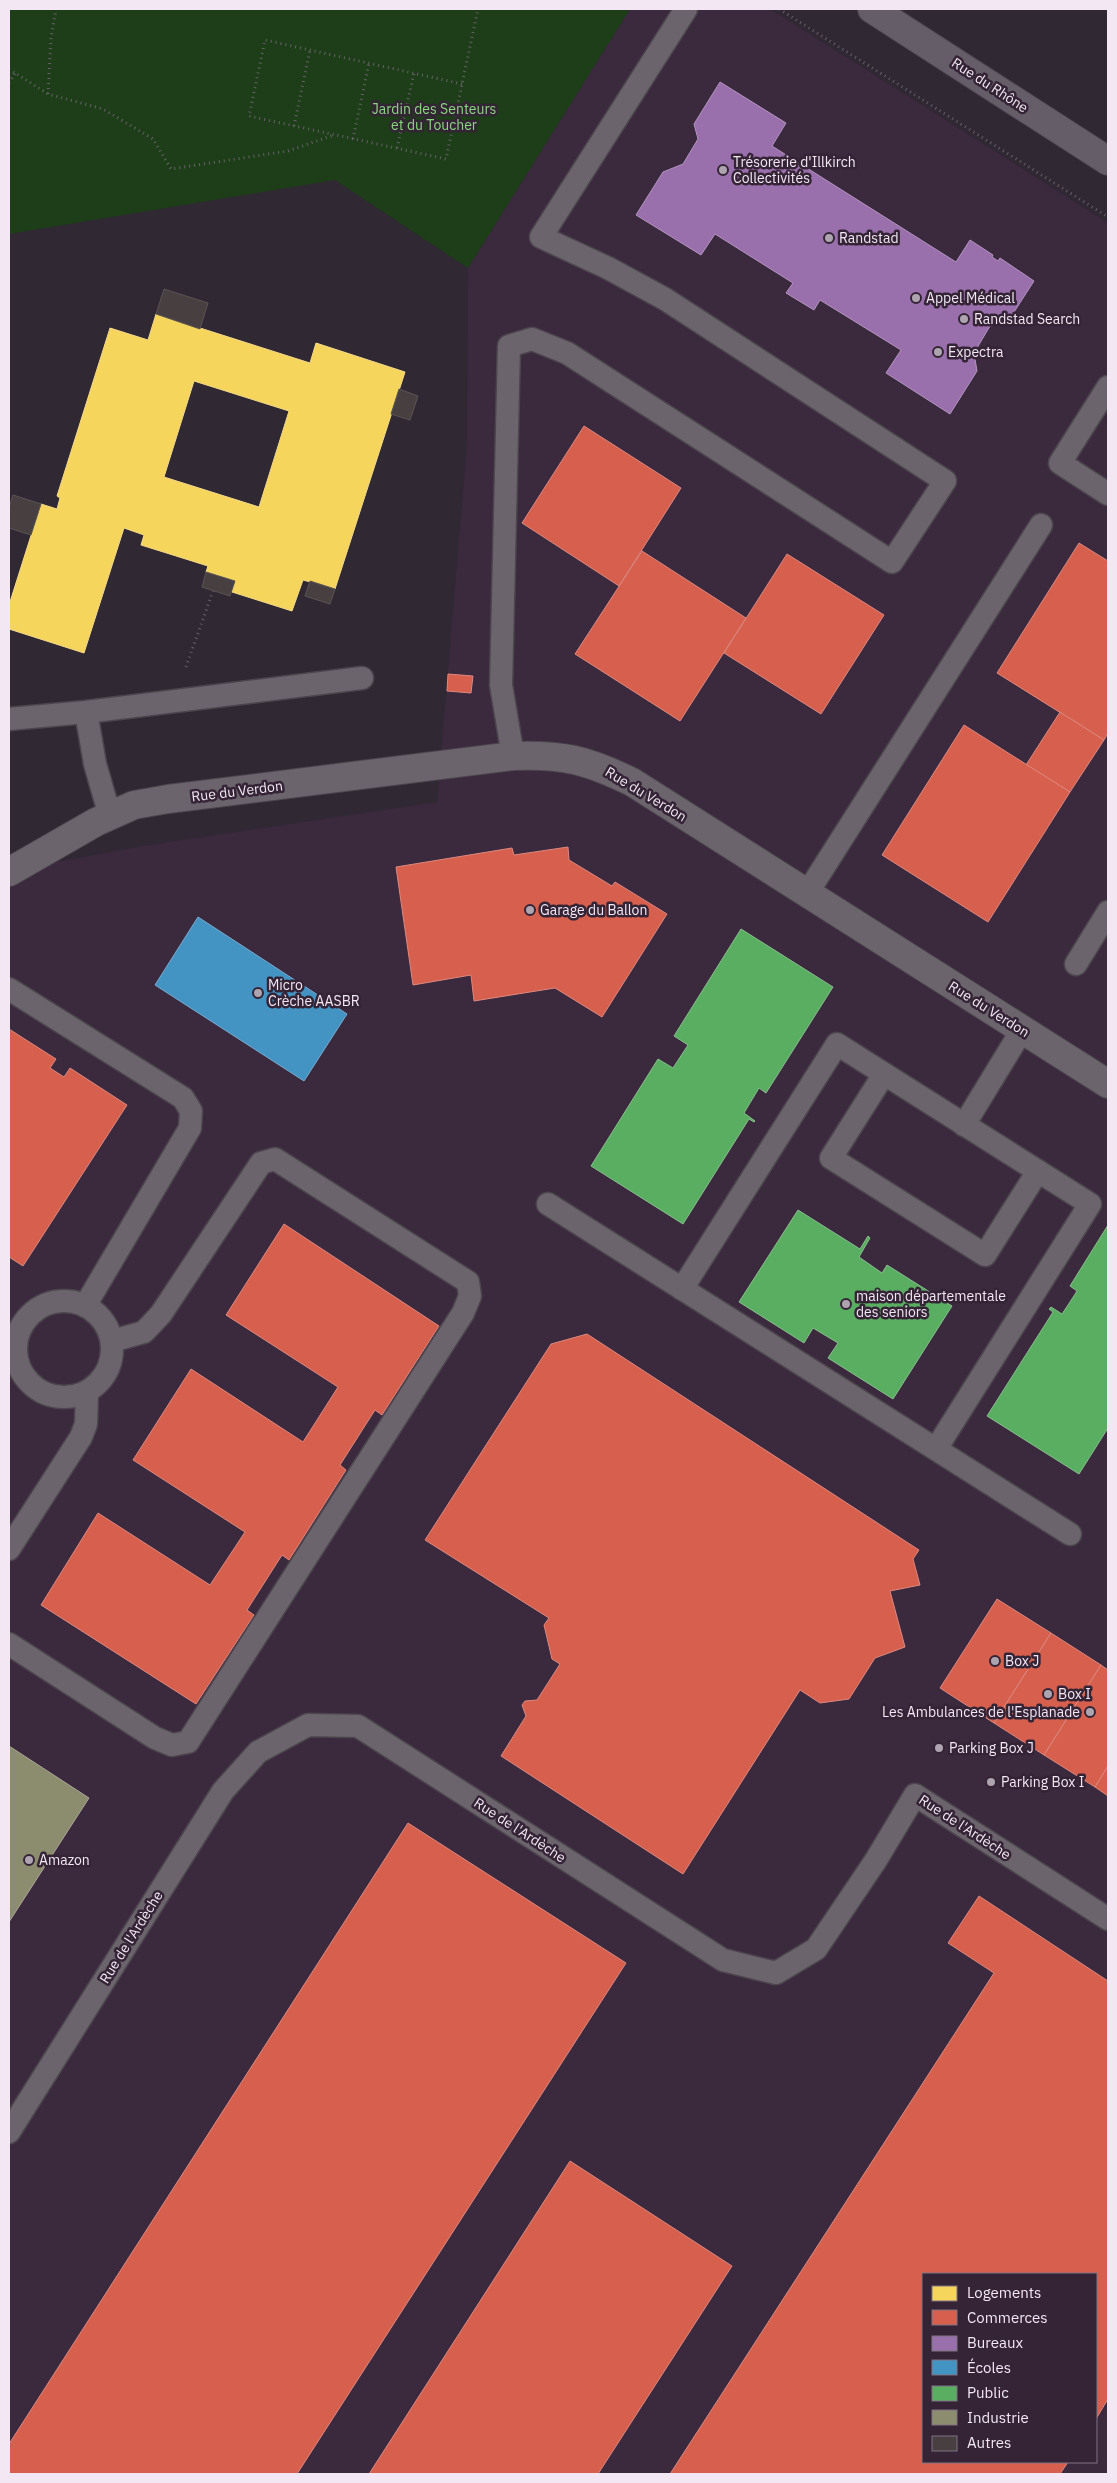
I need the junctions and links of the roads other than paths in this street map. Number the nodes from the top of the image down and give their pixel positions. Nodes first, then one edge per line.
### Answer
1 (686, 9) edge
2 (872, 9) edge
3 (1108, 161) edge
4 (1108, 387) edge
5 (1108, 494) edge
6 (1041, 525) dead end
7 (362, 678) dead end
8 (86, 712) junction
9 (9, 719) edge
10 (513, 756) junction
11 (110, 816) junction
12 (9, 872) edge
13 (806, 895) junction
14 (1108, 912) edge
15 (1076, 964) dead end
16 (9, 989) edge
17 (1022, 1030) junction
18 (884, 1074) junction
19 (1108, 1084) edge
20 (964, 1124) junction
21 (1038, 1171) junction
22 (548, 1204) dead end
23 (682, 1289) junction
24 (85, 1306) junction
25 (15, 1324) edge
26 (112, 1341) junction
27 (87, 1392) junction
28 (936, 1449) junction
29 (1070, 1534) dead end
30 (9, 1548) edge
31 (9, 1644) edge
32 (1108, 1919) edge
33 (9, 2132) edge

1 - 10 lane
2 - 3 main road, Rue du Rhône
4 - 5 lane
6 - 13 lane
7 - 8 lane
8 - 9 lane
8 - 11 lane
10 - 11 street, Rue du Verdon
10 - 13 street, Rue du Verdon
11 - 12 street, Rue du Verdon
13 - 17 street, Rue du Verdon
14 - 15 lane
16 - 24 lane
17 - 19 street, Rue du Verdon
17 - 20 lane
18 - 20 lane
18 - 21 lane
18 - 23 lane
20 - 21 lane
21 - 28 lane
22 - 23 lane
23 - 28 lane
24 - 25 lane
24 - 26 lane
25 - 27 lane
26 - 27 lane
26 - 31 lane
27 - 30 lane
28 - 29 lane
32 - 33 lane, Rue de l'Ardèche

